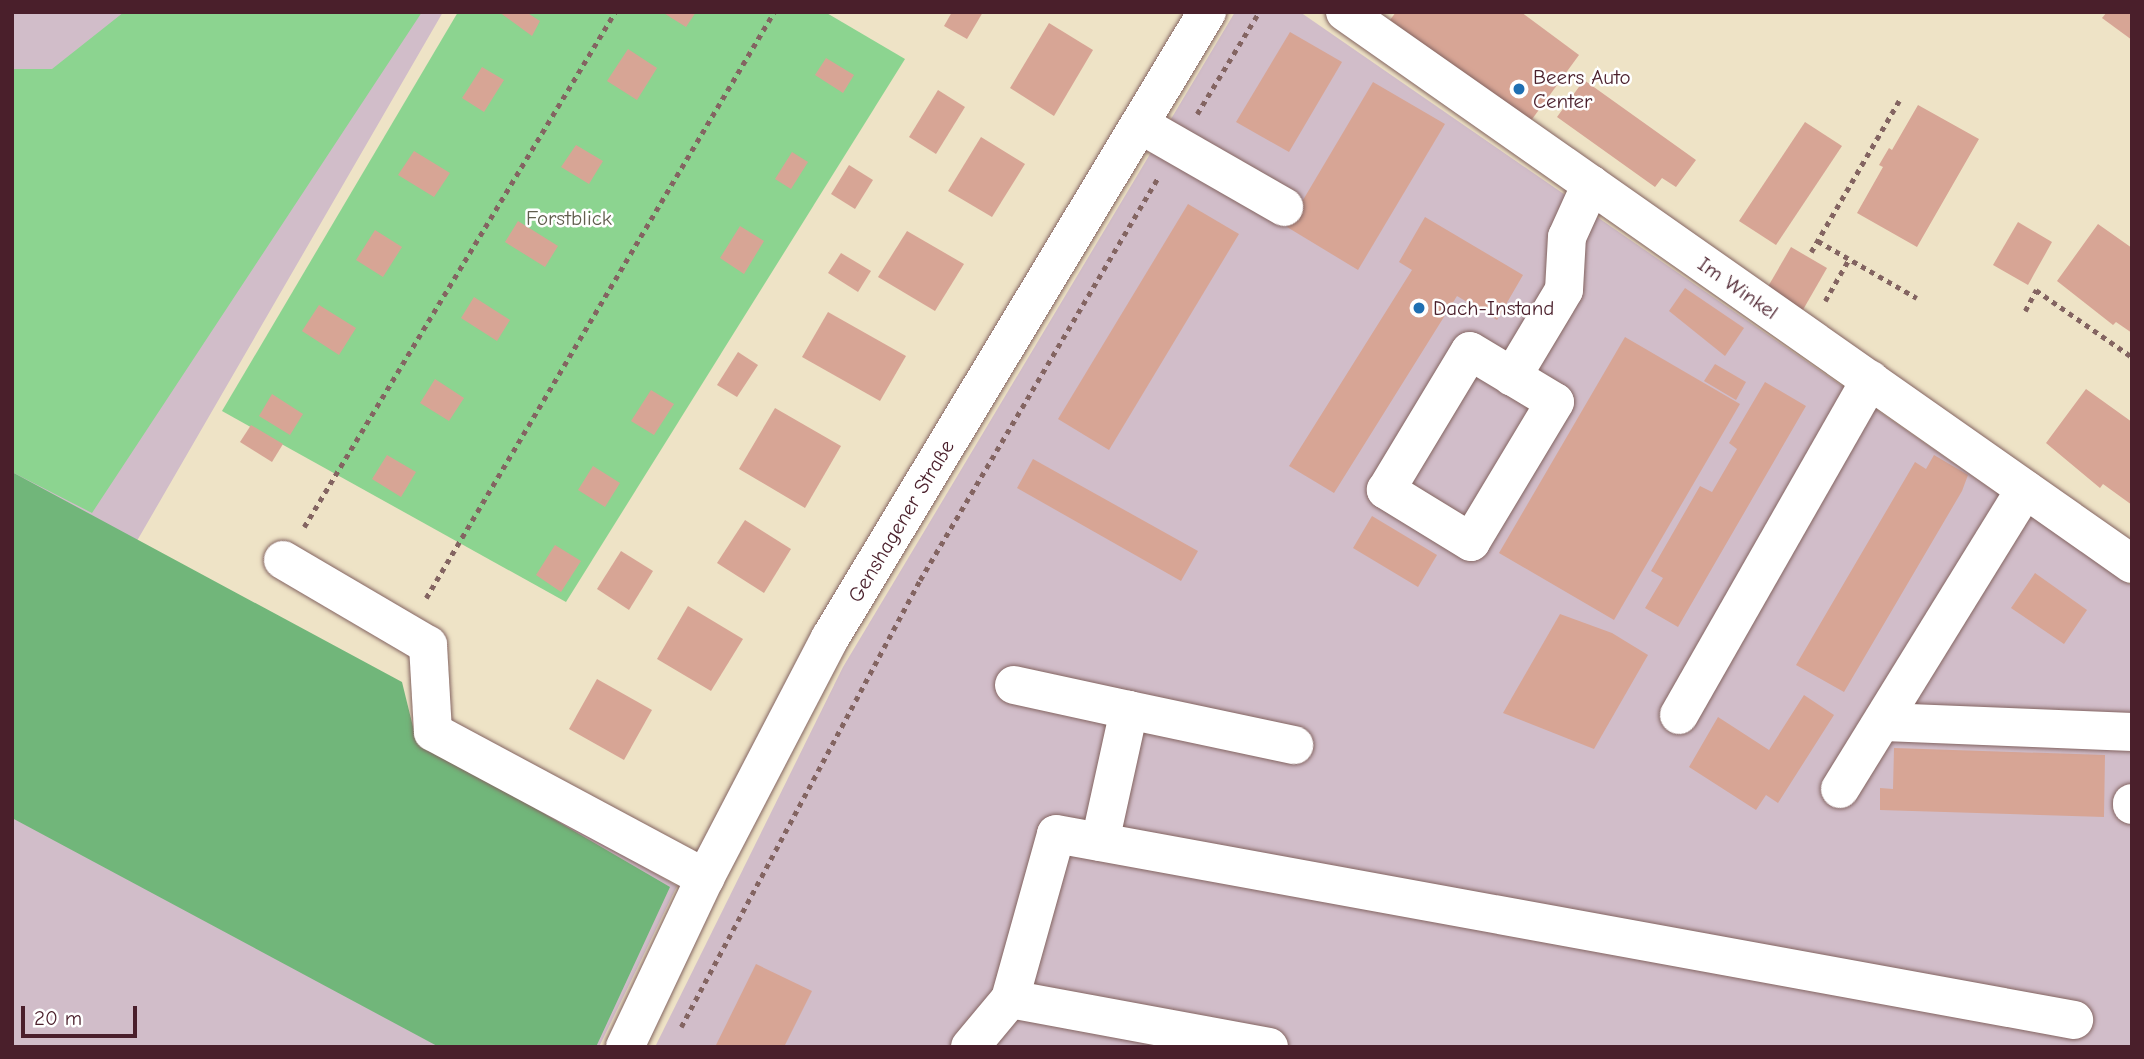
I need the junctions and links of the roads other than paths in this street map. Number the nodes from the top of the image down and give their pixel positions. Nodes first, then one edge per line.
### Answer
1 (1207, 12) edge
2 (1345, 12) edge
3 (1140, 125) junction
4 (1591, 184) junction
5 (1284, 207) dead end
6 (1512, 377) junction
7 (1870, 380) junction
8 (2025, 489) junction
9 (283, 560) road end
10 (2132, 564) edge
11 (1014, 685) dead end
12 (1129, 709) junction
13 (1678, 715) dead end
14 (1885, 722) junction
15 (2132, 732) edge
16 (1294, 745) dead end
17 (1840, 789) dead end
18 (1100, 842) junction
19 (705, 878) junction
20 (1010, 999) junction
21 (2074, 1020) dead end
22 (625, 1047) edge
23 (970, 1047) edge
24 (1269, 1047) edge

1 - 3 main road, Genshagener Straße
2 - 4 main road, Im Winkel
3 - 5 main road
3 - 19 main road, Genshagener Straße
4 - 6 main road
4 - 7 main road, Im Winkel
6 - 6 main road
7 - 8 main road, Im Winkel
7 - 13 main road
8 - 10 main road, Im Winkel
8 - 14 main road
9 - 19 main road
11 - 12 main road
12 - 16 main road
12 - 18 main road
14 - 15 main road
14 - 17 main road
18 - 20 main road
18 - 21 main road
19 - 22 main road, Genshagener Straße
20 - 23 main road
20 - 24 main road

